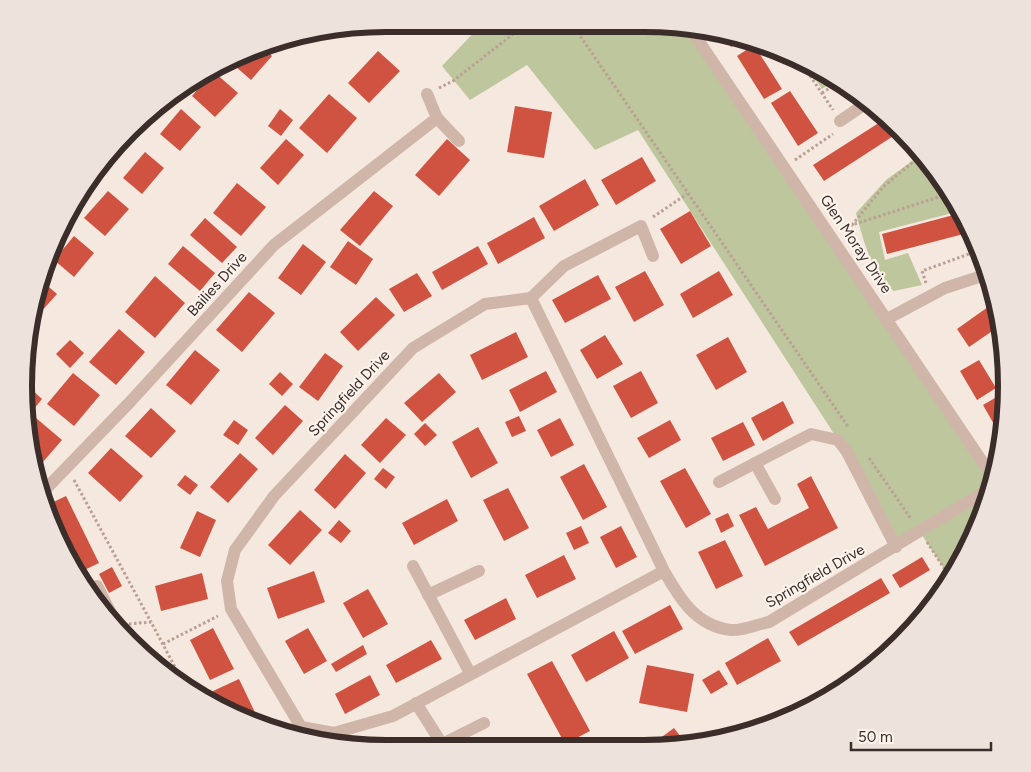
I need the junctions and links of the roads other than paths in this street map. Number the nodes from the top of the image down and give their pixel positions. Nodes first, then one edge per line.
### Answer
1 (696, 37) edge
2 (427, 94) road end
3 (861, 107) edge
4 (437, 118) junction
5 (840, 120) road end
6 (459, 141) dead end
7 (654, 256) dead end
8 (981, 276) edge
9 (531, 298) junction
10 (887, 319) junction
11 (755, 463) junction
12 (988, 470) edge
13 (719, 482) dead end
14 (48, 487) edge
15 (982, 494) edge
16 (775, 499) dead end
17 (896, 547) junction
18 (412, 566) dead end
19 (479, 571) dead end
20 (664, 571) junction
21 (97, 586) dead end
22 (428, 595) junction
23 (109, 604) edge
24 (470, 673) junction
25 (416, 703) junction
26 (484, 723) dead end
27 (319, 733) edge
28 (339, 736) edge
29 (439, 740) edge
30 (449, 740) edge

1 - 10 street, Glen Moray Drive
2 - 4 street
3 - 5 street
4 - 6 street
4 - 14 street, Bailies Drive
7 - 9 street
8 - 10 street
9 - 20 street, Springfield Drive
9 - 27 street, Springfield Drive
10 - 12 street, Glen Moray Drive
11 - 13 street
11 - 16 street
11 - 17 street
15 - 17 street, Springfield Drive
17 - 20 street, Springfield Drive
18 - 22 street
19 - 22 street
20 - 24 street, Springfield Drive
21 - 23 street
22 - 24 street
24 - 25 street, Springfield Drive
25 - 28 street, Springfield Drive
25 - 29 street
26 - 30 street

